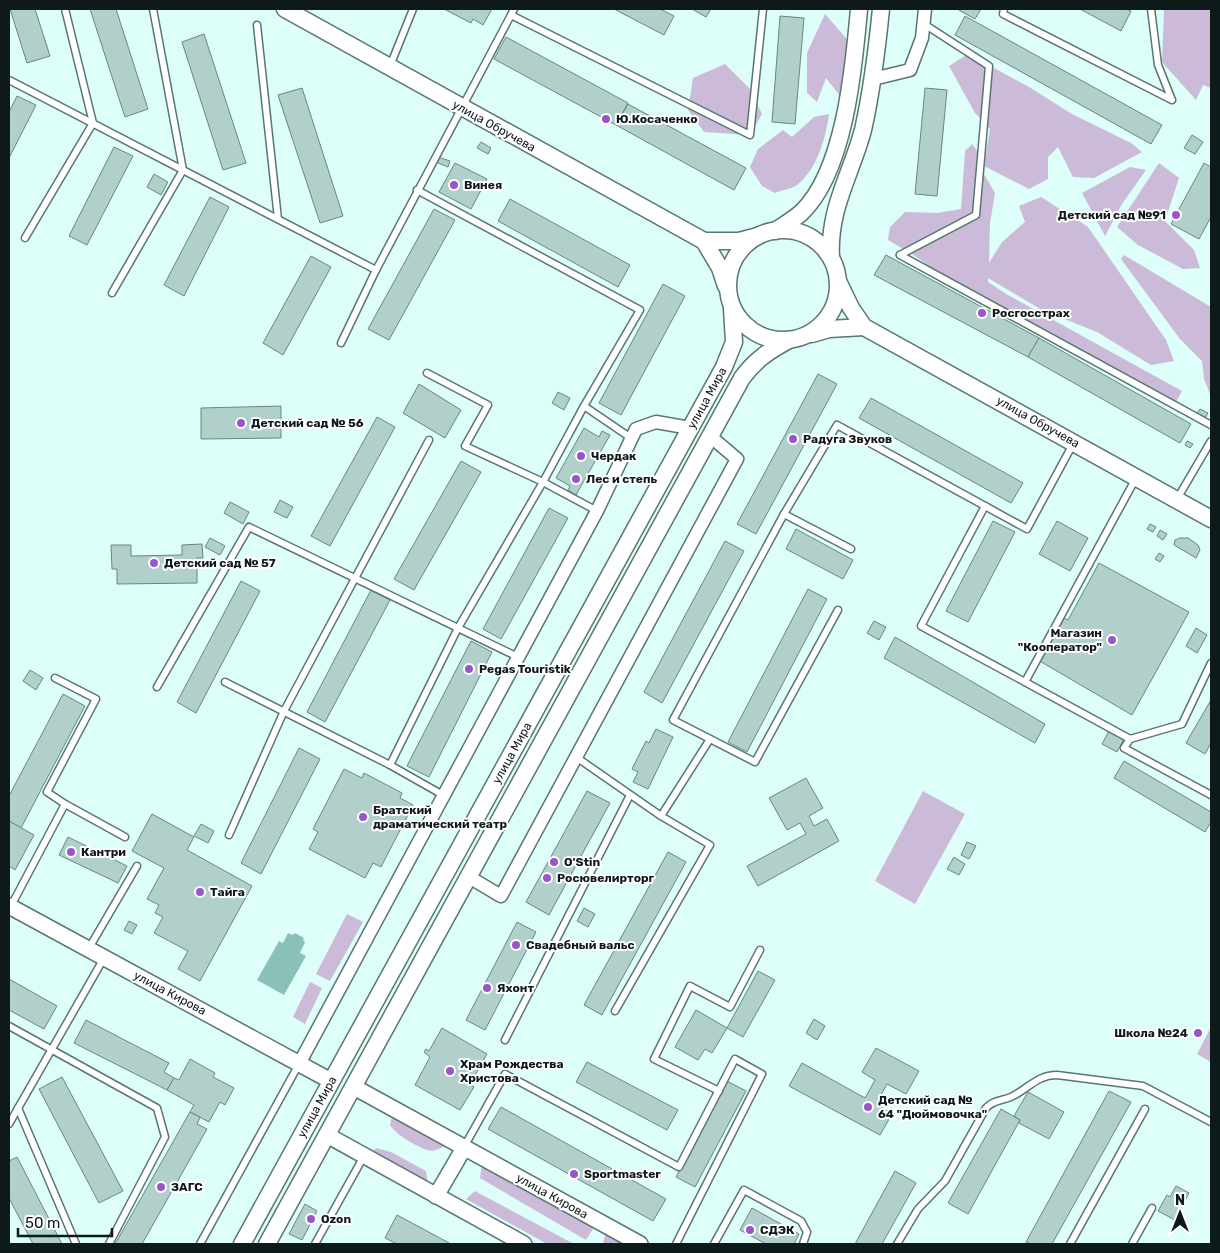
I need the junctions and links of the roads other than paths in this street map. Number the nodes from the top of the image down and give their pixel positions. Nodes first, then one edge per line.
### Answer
1 (66, 9) edge
2 (153, 9) edge
3 (285, 9) edge
4 (413, 9) edge
5 (514, 9) edge
6 (763, 9) edge
7 (860, 9) edge
8 (881, 9) edge
9 (925, 9) edge
10 (1004, 9) edge
11 (1151, 9) edge
12 (510, 16) junction
13 (923, 24) junction
14 (257, 25) dead end
15 (390, 67) junction
16 (873, 79) junction
17 (9, 80) edge
18 (461, 107) junction
19 (93, 123) junction
20 (183, 170) junction
21 (417, 190) junction
22 (278, 219) junction
23 (775, 231) junction
24 (758, 236) junction
25 (25, 238) dead end
26 (704, 241) junction
27 (831, 258) junction
28 (376, 270) junction
29 (838, 281) junction
30 (727, 288) junction
31 (112, 293) dead end
32 (732, 309) junction
33 (864, 327) junction
34 (806, 336) junction
35 (789, 340) junction
36 (342, 343) dead end
37 (427, 373) dead end
38 (584, 406) junction
39 (1211, 425) edge
40 (690, 428) junction
41 (710, 436) junction
42 (631, 438) junction
43 (429, 440) dead end
44 (1211, 441) edge
45 (1074, 442) junction
46 (1137, 476) junction
47 (542, 482) junction
48 (1177, 500) junction
49 (985, 506) junction
50 (598, 510) junction
51 (784, 514) junction
52 (1211, 519) edge
53 (851, 549) dead end
54 (354, 578) junction
55 (838, 610) dead end
56 (458, 628) junction
57 (518, 657) junction
58 (1211, 664) edge
59 (55, 678) dead end
60 (225, 682) dead end
61 (1025, 682) junction
62 (157, 687) dead end
63 (284, 712) junction
64 (710, 739) junction
65 (1130, 739) junction
66 (576, 757) junction
67 (390, 765) junction
68 (443, 795) junction
69 (630, 795) junction
70 (1211, 795) edge
71 (65, 804) junction
72 (661, 816) junction
73 (229, 835) dead end
74 (125, 837) dead end
75 (137, 866) dead end
76 (469, 877) junction
77 (9, 906) edge
78 (88, 949) junction
79 (760, 950) dead end
80 (104, 958) junction
81 (381, 992) junction
82 (401, 1002) junction
83 (615, 1011) dead end
84 (9, 1026) edge
85 (505, 1040) dead end
86 (51, 1050) junction
87 (299, 1064) junction
88 (331, 1081) junction
89 (354, 1087) junction
90 (719, 1091) junction
91 (18, 1108) junction
92 (1145, 1109) dead end
93 (1211, 1122) edge
94 (9, 1124) edge
95 (327, 1135) junction
96 (464, 1148) junction
97 (365, 1156) junction
98 (436, 1196) junction
99 (1152, 1208) dead end
100 (518, 1243) edge
101 (76, 1244) edge
102 (109, 1244) edge
103 (200, 1244) edge
104 (242, 1244) edge
105 (267, 1244) edge
106 (314, 1244) edge
107 (640, 1244) edge
108 (676, 1244) edge
109 (714, 1244) edge
110 (802, 1244) edge
111 (897, 1244) edge
112 (1070, 1244) edge
113 (1132, 1244) edge

1 - 19 lane
2 - 20 lane
3 - 15 main road, улица Обручева
4 - 15 lane
5 - 12 lane
6 - 12 lane
7 - 23 main road
8 - 16 main road
9 - 13 street
10 - 11 lane
12 - 18 lane
13 - 16 street
13 - 39 lane
14 - 22 lane
15 - 18 main road, улица Обручева
16 - 27 main road
17 - 19 lane
18 - 21 lane
18 - 26 main road, улица Обручева
19 - 20 lane
19 - 25 lane
20 - 22 lane
20 - 31 lane
21 - 28 lane
21 - 38 lane
22 - 28 lane
23 - 24 main road
23 - 27 main road
24 - 26 main road, улица Обручева
24 - 30 main road
26 - 30 main road
27 - 29 main road
28 - 36 lane
29 - 33 main road, улица Обручева
29 - 34 main road
30 - 32 main road
32 - 35 main road
32 - 40 main road, улица Мира
33 - 34 main road
33 - 45 main road, улица Обручева
34 - 35 main road
35 - 41 main road, улица Мира
37 - 47 lane
38 - 42 lane
38 - 47 lane
40 - 42 street
40 - 81 main road, улица Мира
41 - 66 street
41 - 76 main road, улица Мира
42 - 50 street
43 - 54 lane
44 - 48 lane
45 - 46 main road, улица Обручева
45 - 49 lane
46 - 48 main road, улица Обручева
46 - 61 lane
47 - 50 lane
47 - 56 lane
48 - 52 main road, улица Обручева
49 - 51 lane
49 - 61 lane
50 - 57 street
51 - 53 lane
51 - 64 lane
54 - 56 lane
54 - 62 lane
54 - 63 lane
55 - 64 lane
56 - 57 lane
56 - 67 lane
57 - 68 street
58 - 65 lane
59 - 71 lane
60 - 63 lane
61 - 65 lane
63 - 67 lane
63 - 73 lane
64 - 72 lane
65 - 70 lane
66 - 69 lane
66 - 76 street
67 - 68 lane
68 - 87 street
69 - 72 lane
69 - 85 lane
71 - 74 lane
71 - 77 lane
72 - 83 lane
75 - 78 lane
76 - 82 main road, улица Мира
77 - 78 street, улица Кирова
78 - 80 street, улица Кирова
79 - 90 lane
80 - 86 lane
80 - 87 street, улица Кирова
81 - 82 main road
81 - 88 main road, улица Мира
82 - 89 main road, улица Мира
84 - 86 lane
86 - 91 lane
86 - 102 lane
87 - 88 street, улица Кирова
87 - 103 lane
88 - 104 main road, улица Мира
89 - 95 main road, улица Мира
89 - 96 street, улица Кирова
90 - 96 lane
90 - 108 lane
91 - 94 lane
91 - 101 lane
92 - 112 lane
93 - 111 lane
95 - 97 street
95 - 105 main road, улица Мира
96 - 98 street
96 - 107 street, улица Кирова
97 - 98 street
97 - 106 lane
98 - 100 street
99 - 113 lane
109 - 110 lane

